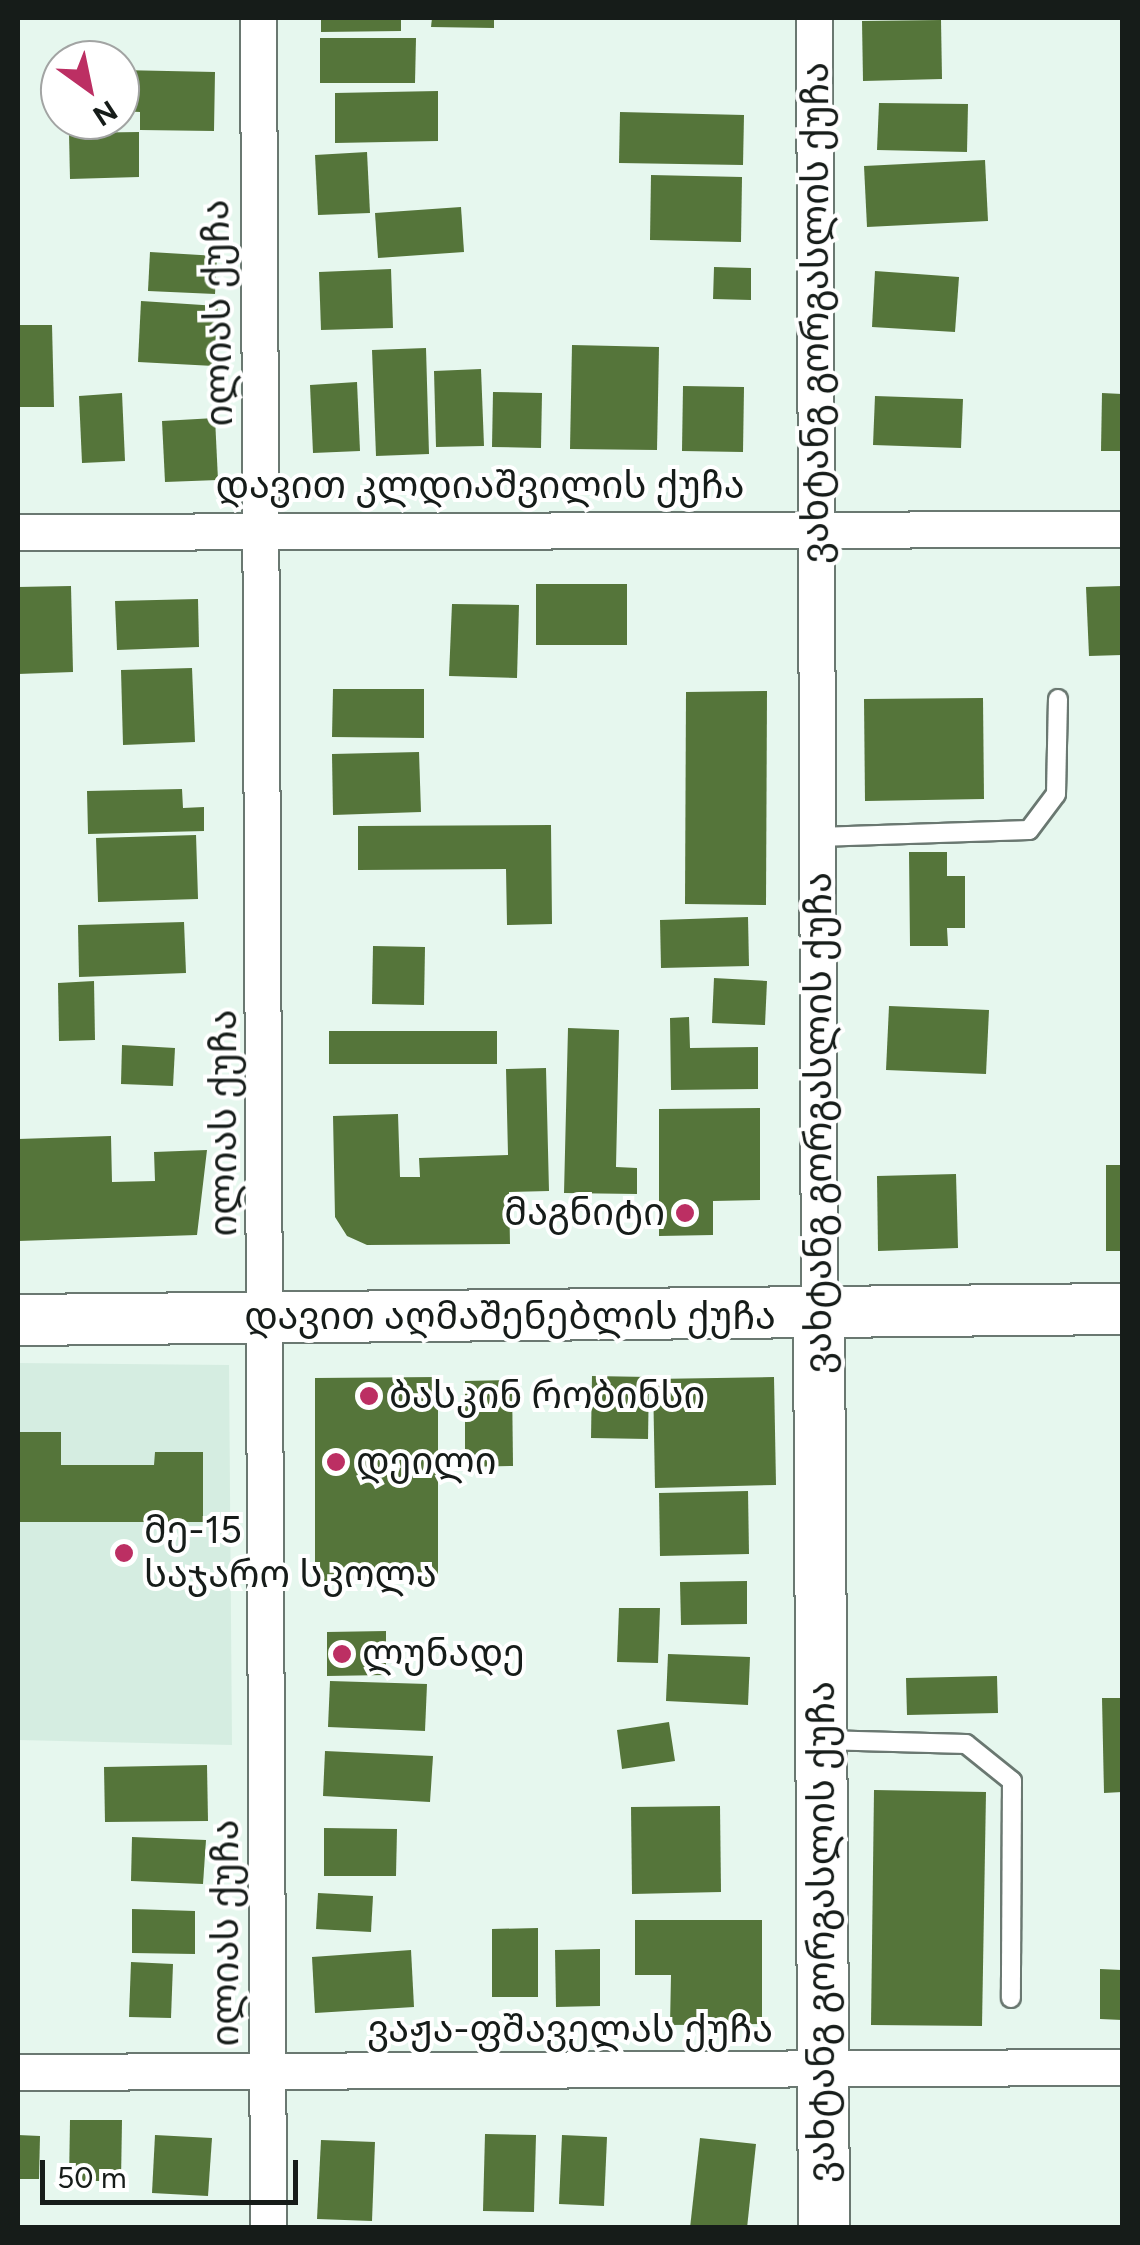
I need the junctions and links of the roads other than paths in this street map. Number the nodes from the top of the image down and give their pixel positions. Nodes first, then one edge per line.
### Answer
1 (258, 18) edge
2 (814, 18) edge
3 (816, 526) junction
4 (1122, 529) edge
5 (263, 530) junction
6 (18, 532) edge
7 (1058, 698) dead end
8 (818, 838) junction
9 (1122, 1309) edge
10 (819, 1316) junction
11 (268, 1318) junction
12 (18, 1320) edge
13 (822, 1740) junction
14 (1010, 1998) dead end
15 (1122, 2067) edge
16 (268, 2070) junction
17 (18, 2072) edge
18 (824, 2074) junction
19 (268, 2228) edge
20 (824, 2228) edge

1 - 5 street, ილიას ქუჩა
2 - 3 street, ვახტანგ გორგასლის ქუჩა
3 - 4 street, დავით კლდიაშვილის ქუჩა
3 - 5 street, დავით კლდიაშვილის ქუჩა
3 - 8 street, ვახტანგ გორგასლის ქუჩა
5 - 6 street, დავით კლდიაშვილის ქუჩა
5 - 11 street, ილიას ქუჩა
7 - 8 lane
8 - 10 street, ვახტანგ გორგასლის ქუჩა
9 - 10 street, დავით აღმაშენებლის ქუჩა
10 - 11 street, დავით აღმაშენებლის ქუჩა
10 - 13 street, ვახტანგ გორგასლის ქუჩა
11 - 12 street, დავით აღმაშენებლის ქუჩა
11 - 16 street, ილიას ქუჩა
13 - 14 lane
13 - 18 street, ვახტანგ გორგასლის ქუჩა
15 - 18 street, ვაჟა-ფშაველას ქუჩა
16 - 17 street, ვაჟა-ფშაველას ქუჩა
16 - 18 street, ვაჟა-ფშაველას ქუჩა
16 - 19 street, ილიას ქუჩა
18 - 20 street, ვახტანგ გორგასლის ქუჩა

